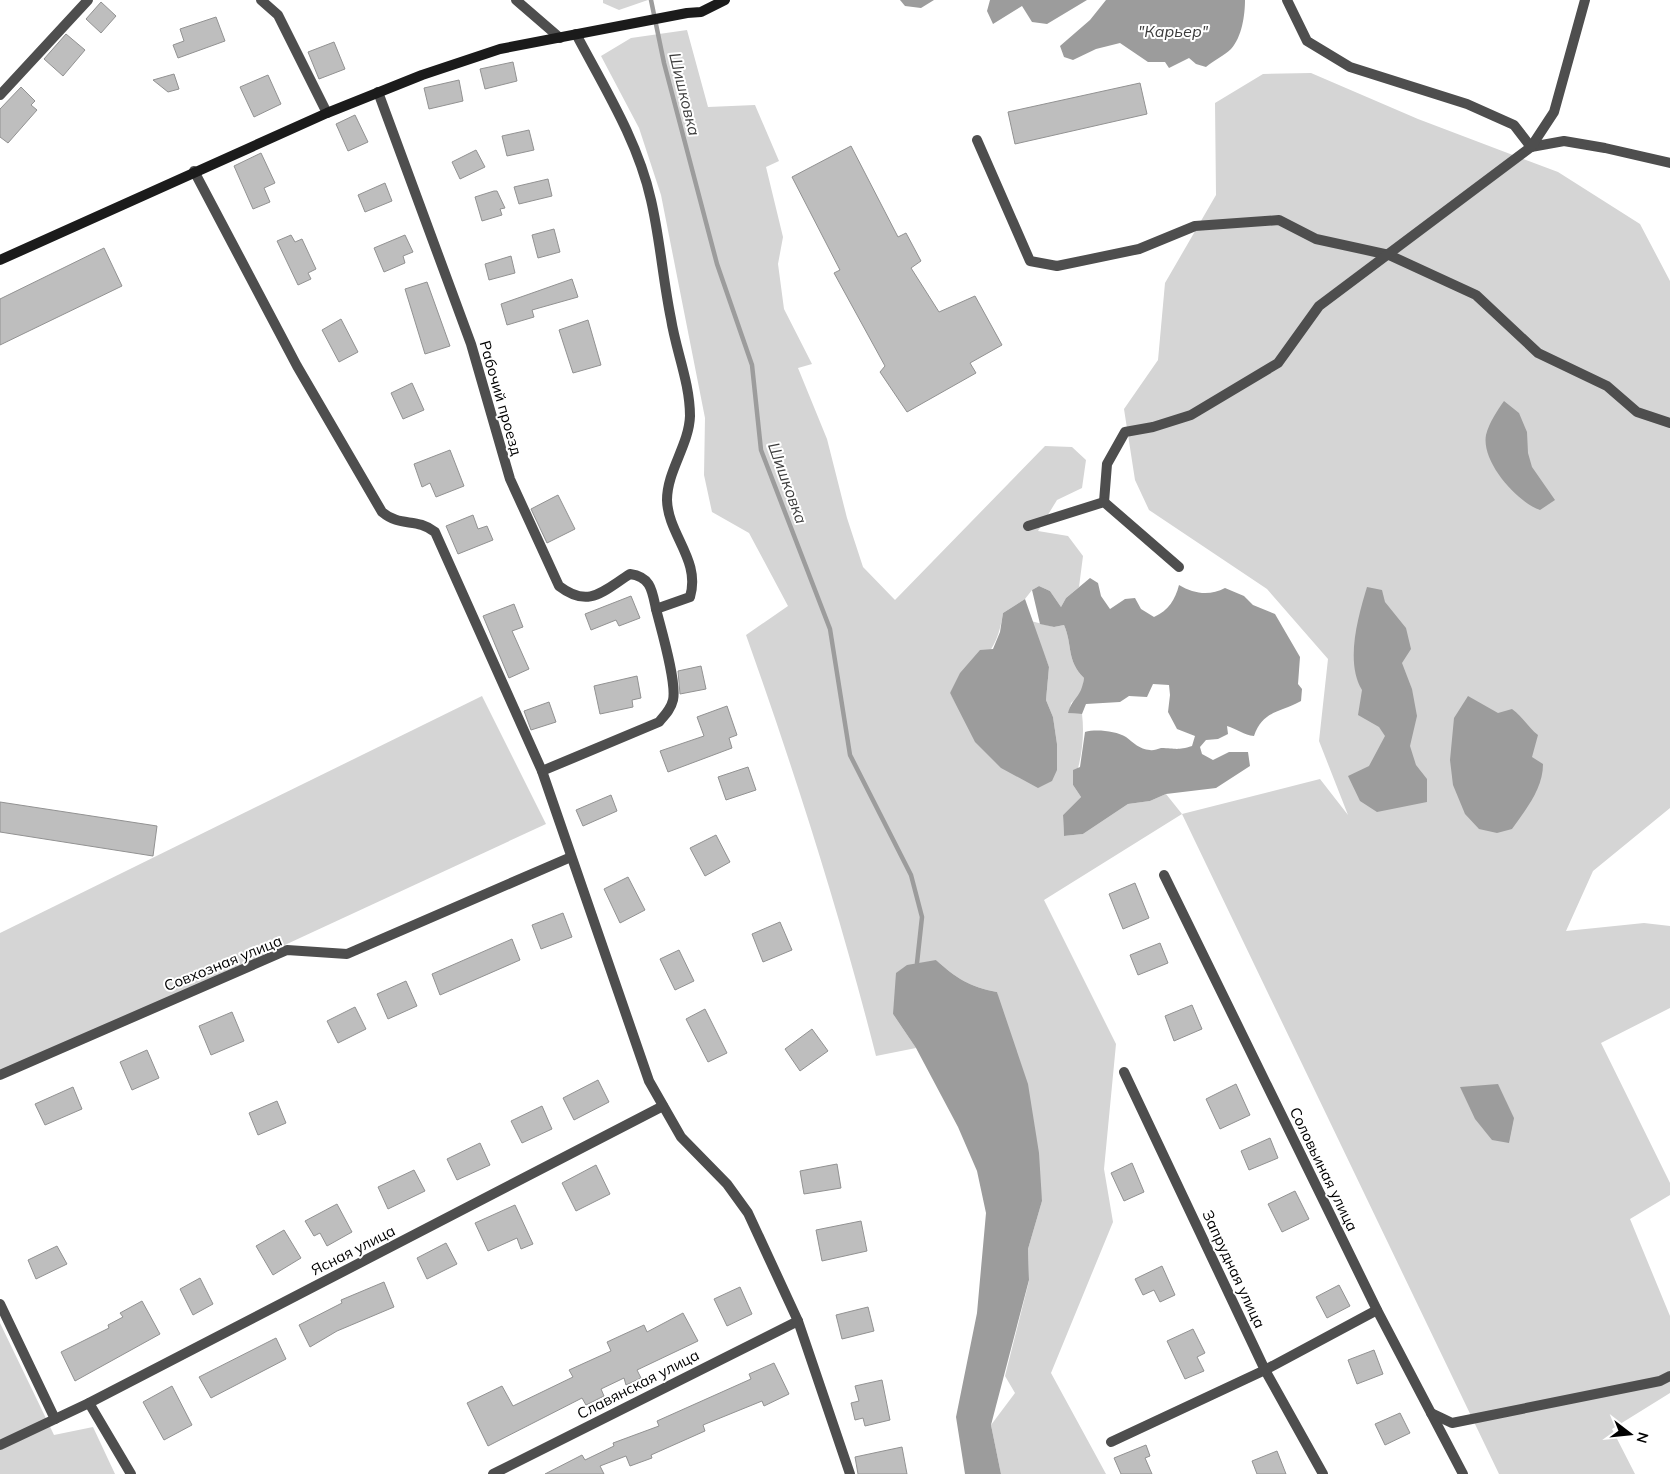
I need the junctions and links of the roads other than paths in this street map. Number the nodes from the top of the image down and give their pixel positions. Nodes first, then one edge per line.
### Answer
1 (88, 0) edge
2 (261, 0) edge
3 (516, 0) edge
4 (725, 0) edge
5 (1287, 0) edge
6 (1585, 0) edge
7 (576, 34) junction
8 (560, 38) junction
9 (378, 92) junction
10 (0, 94) edge
11 (327, 112) junction
12 (977, 140) dead end
13 (1531, 147) junction
14 (1670, 163) edge
15 (194, 172) junction
16 (1389, 255) junction
17 (0, 260) edge
18 (1670, 423) edge
19 (1104, 502) junction
20 (1028, 526) dead end
21 (1179, 567) dead end
22 (656, 608) junction
23 (542, 771) junction
24 (571, 857) junction
25 (1164, 875) dead end
26 (1124, 1072) dead end
27 (0, 1075) edge
28 (663, 1106) junction
29 (0, 1304) edge
30 (1376, 1310) junction
31 (798, 1321) junction
32 (1265, 1370) junction
33 (1670, 1376) edge
34 (89, 1403) junction
35 (1431, 1413) junction
36 (55, 1419) junction
37 (1110, 1442) dead end
38 (0, 1445) edge
39 (131, 1474) edge
40 (492, 1474) edge
41 (850, 1474) edge
42 (1323, 1474) edge
43 (1463, 1474) edge

1 - 10 street
2 - 11 street
3 - 8 street
4 - 7 street
5 - 13 street
6 - 13 street
7 - 8 street
7 - 22 street
8 - 9 street
9 - 11 street
9 - 22 street, Рабочий проезд
11 - 15 street
12 - 16 street
13 - 14 street
13 - 16 street
15 - 17 street
15 - 23 street
16 - 18 street
16 - 19 street
19 - 20 street
19 - 21 street
22 - 23 street
23 - 24 street
24 - 27 street, Совхозная улица
24 - 28 street
25 - 30 street, Соловьиная улица
26 - 32 street, Запрудная улица
28 - 31 street
28 - 34 street, Ясная улица
29 - 36 street
30 - 32 street
30 - 35 street, Соловьиная улица
31 - 40 street, Славянская улица
31 - 41 street
32 - 37 street
32 - 42 street, Запрудная улица
33 - 35 street
34 - 36 street, Ясная улица
34 - 39 street
35 - 43 street, Соловьиная улица
36 - 38 street, Ясная улица

